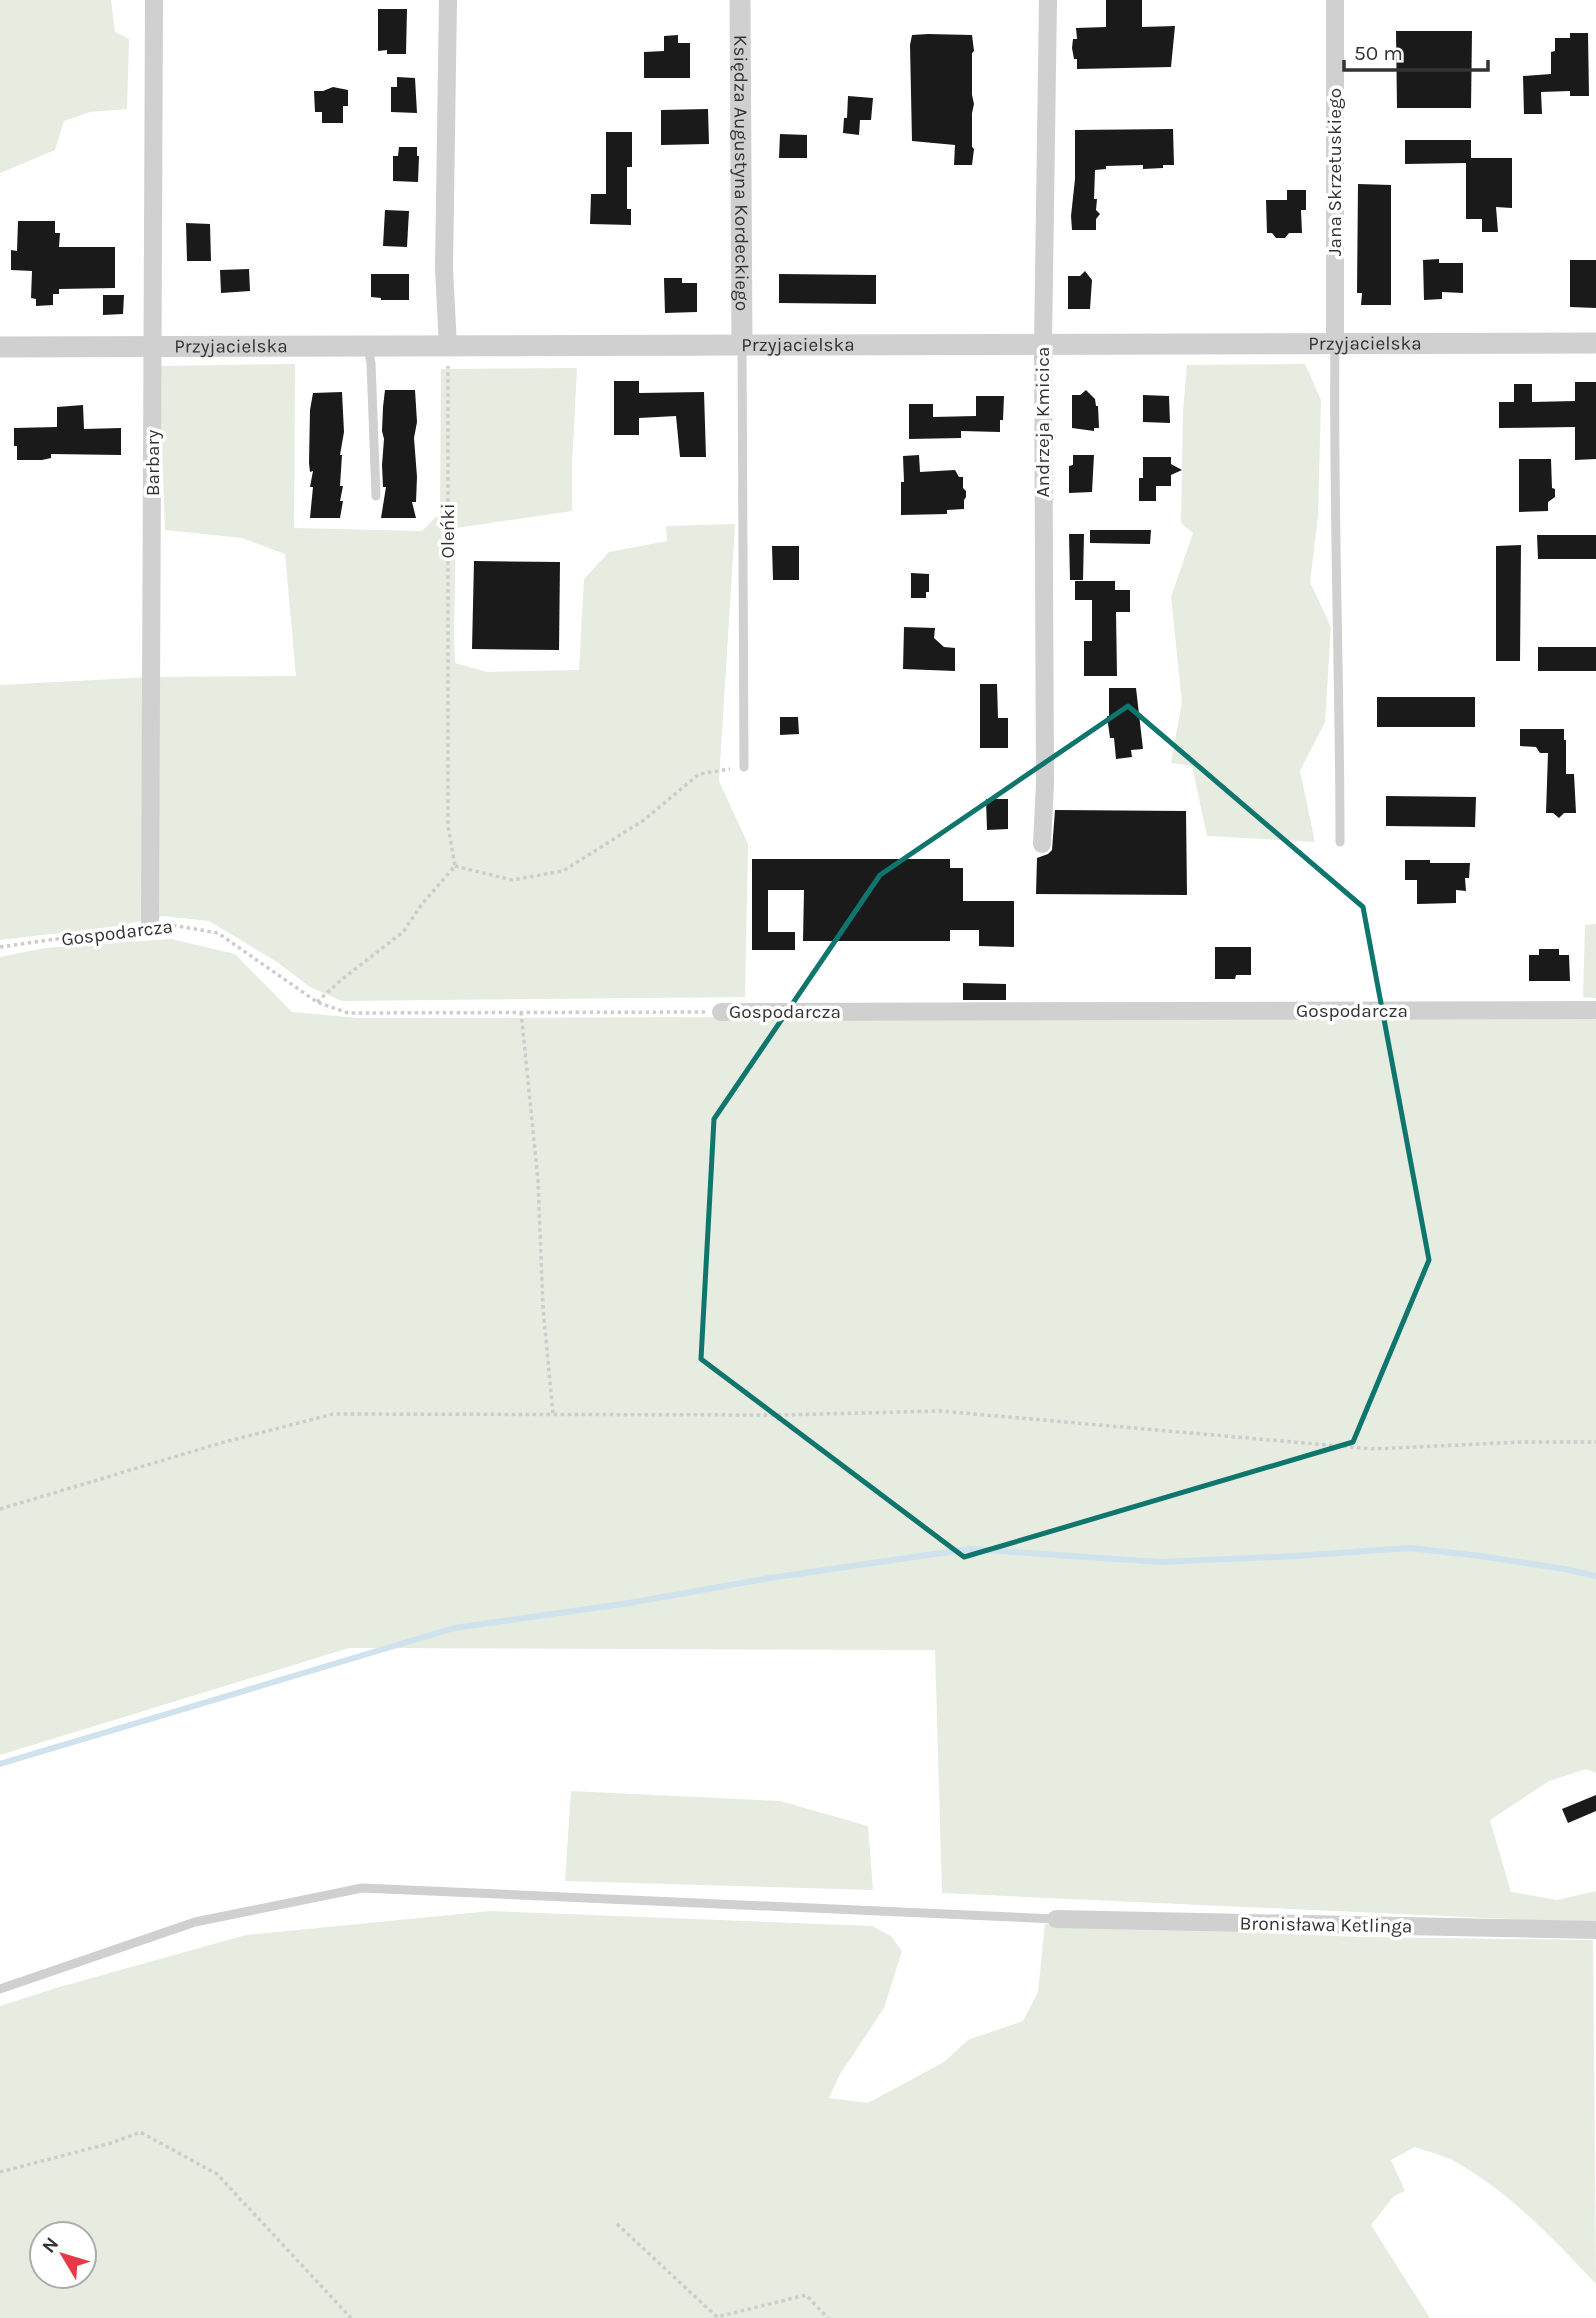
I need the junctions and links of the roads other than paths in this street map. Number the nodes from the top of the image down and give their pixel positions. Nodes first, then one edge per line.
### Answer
1 (154, 0) edge
2 (448, 0) edge
3 (740, 0) edge
4 (1048, 0) edge
5 (1335, 0) edge
6 (1596, 343) edge
7 (1335, 344) junction
8 (1043, 345) junction
9 (154, 346) junction
10 (368, 346) junction
11 (448, 346) junction
12 (742, 346) junction
13 (0, 347) edge
14 (376, 496) dead end
15 (744, 767) road end
16 (1340, 842) dead end
17 (1042, 845) dead end
18 (150, 925) road end
19 (1596, 1010) edge
20 (721, 1012) road end
21 (1056, 1919) joint
22 (1596, 1930) edge
23 (0, 1989) edge

1 - 9 street, Barbary
2 - 11 street
3 - 12 street, Księdza Augustyna Kordeckiego
4 - 8 street, Andrzeja Kmicica
5 - 7 street, Jana Skrzetuskiego
6 - 7 street, Przyjacielska
7 - 8 street, Przyjacielska
7 - 16 lane
8 - 12 street, Przyjacielska
8 - 17 street, Andrzeja Kmicica
9 - 10 street, Przyjacielska
9 - 13 street, Przyjacielska
9 - 18 street, Barbary
10 - 11 street, Przyjacielska
10 - 14 lane
11 - 12 street, Przyjacielska
12 - 15 lane
19 - 20 street, Gospodarcza
21 - 22 street, Bronisława Ketlinga
21 - 23 lane

